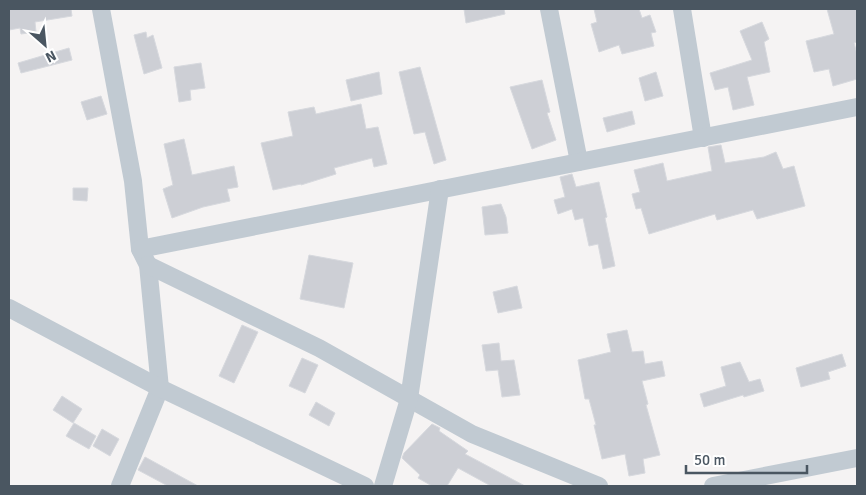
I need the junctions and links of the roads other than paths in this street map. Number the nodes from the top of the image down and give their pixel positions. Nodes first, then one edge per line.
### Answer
1 (101, 9) edge
2 (549, 9) edge
3 (682, 9) edge
4 (857, 107) edge
5 (703, 138) junction
6 (579, 162) junction
7 (440, 189) junction
8 (140, 248) junction
9 (148, 266) junction
10 (9, 308) edge
11 (160, 388) junction
12 (409, 399) junction
13 (857, 458) edge
14 (120, 486) edge
15 (365, 486) edge
16 (384, 486) edge
17 (599, 486) edge
18 (714, 486) edge

1 - 8 street
2 - 6 street
3 - 5 street
4 - 5 street
5 - 6 street
6 - 7 street
7 - 8 street
7 - 12 street
8 - 9 street
9 - 11 street
9 - 12 street
10 - 11 street
11 - 14 street
11 - 15 street
12 - 16 street
12 - 17 street
13 - 18 street

